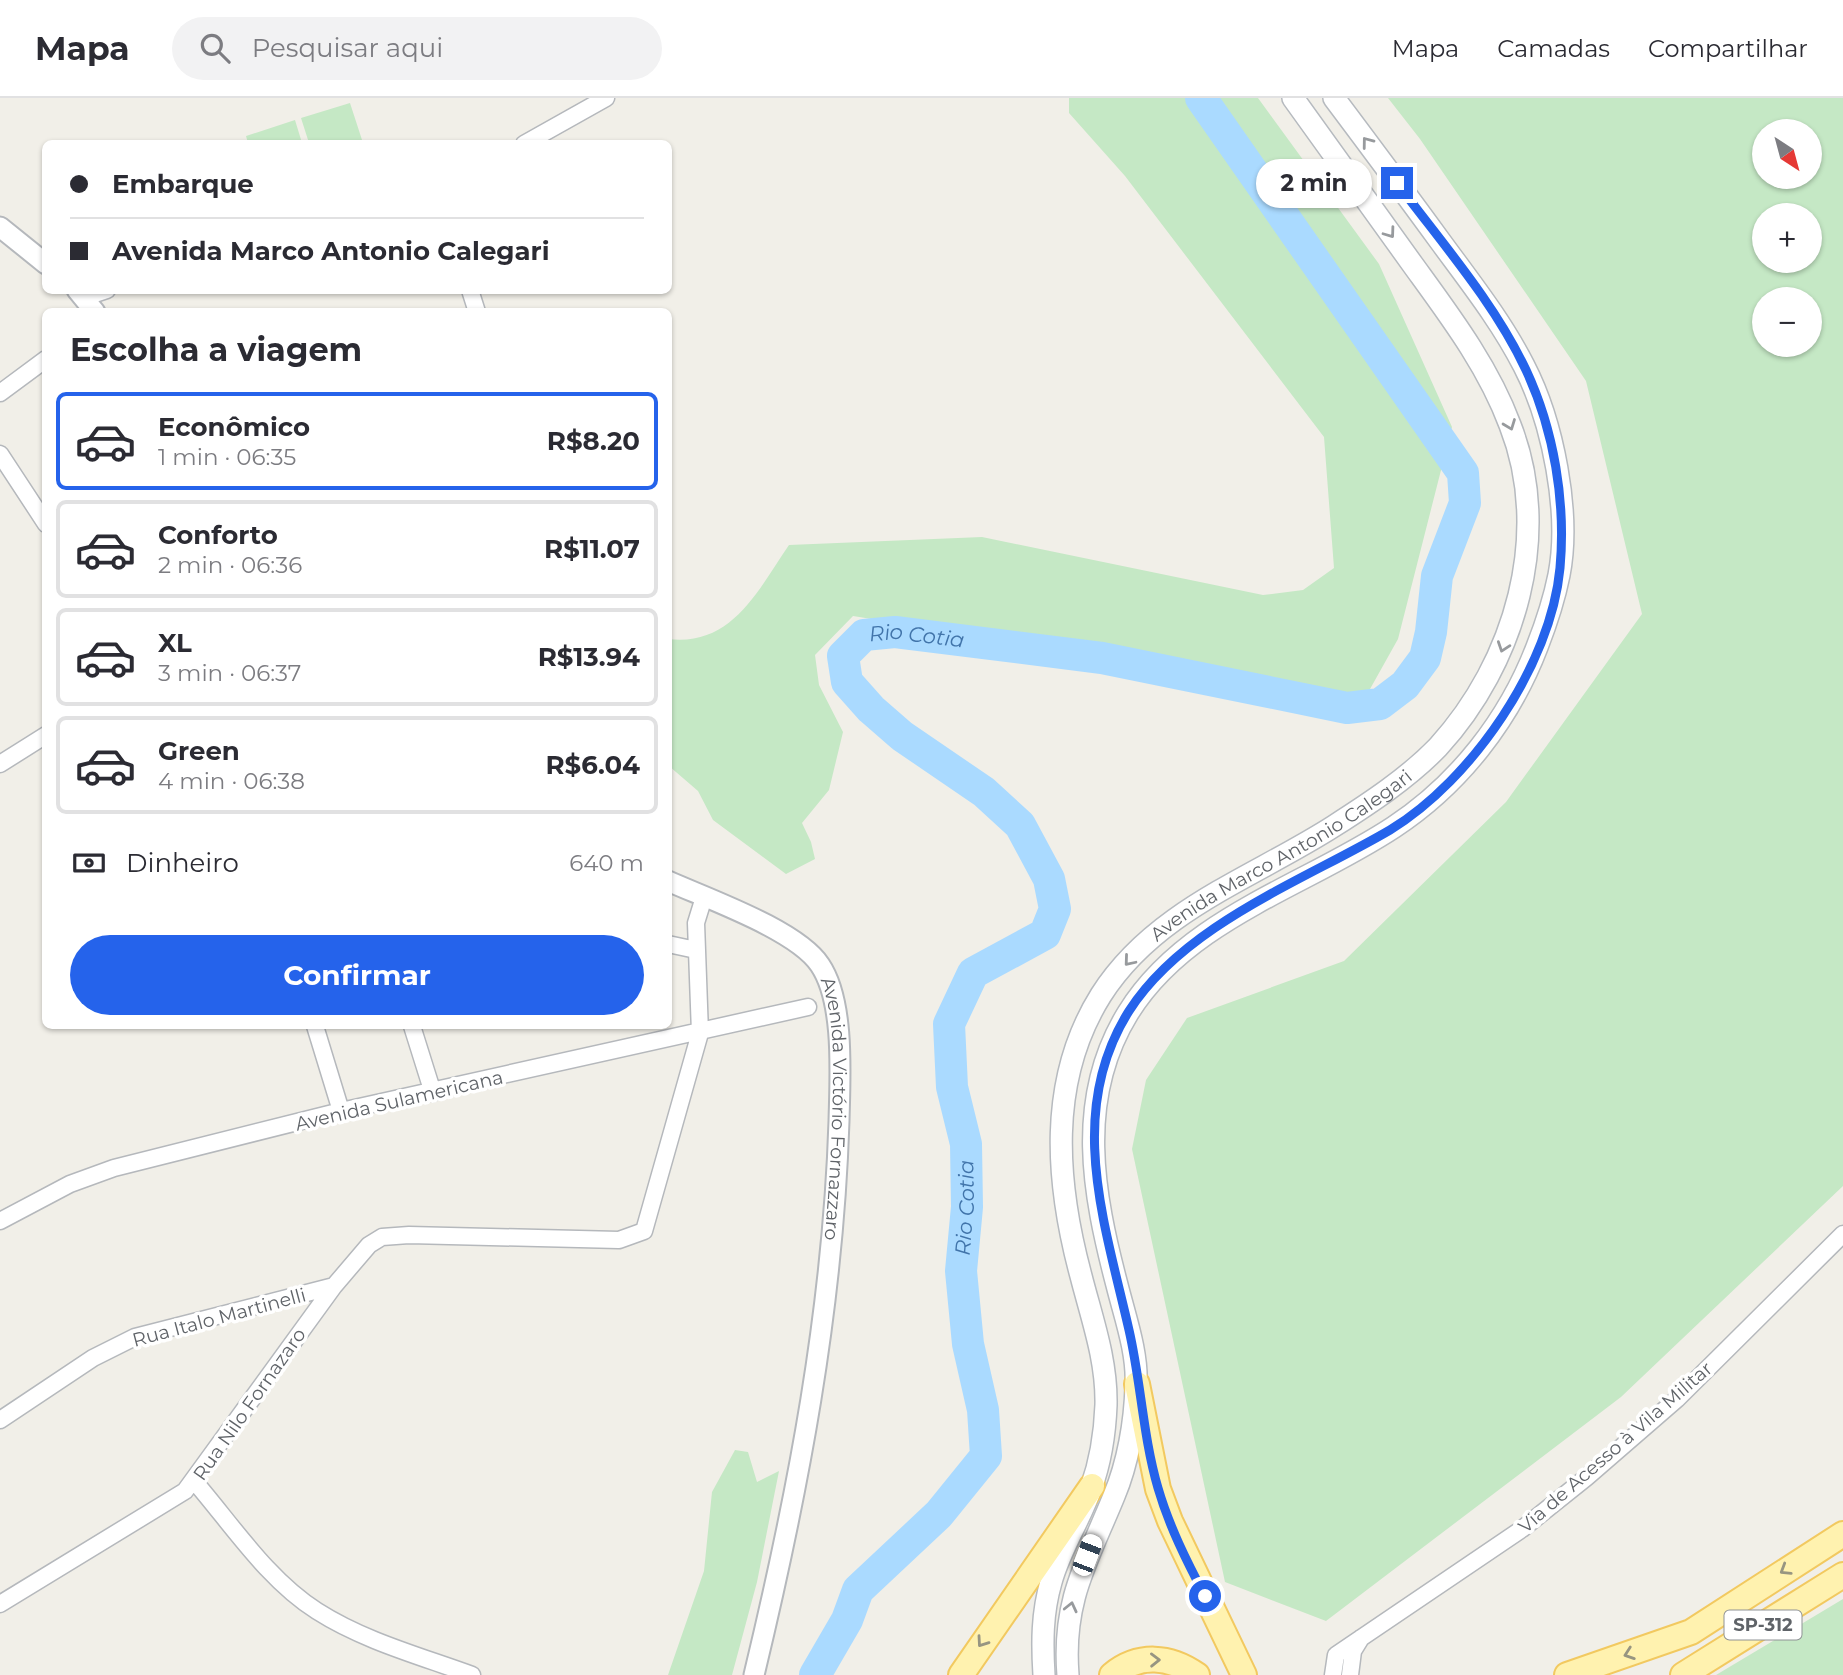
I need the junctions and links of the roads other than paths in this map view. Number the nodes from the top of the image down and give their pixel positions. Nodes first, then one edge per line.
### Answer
1 (606, 98) edge
2 (1293, 98) edge
3 (1334, 98) edge
4 (531, 140) edge
5 (0, 227) edge
6 (42, 261) edge
7 (42, 362) edge
8 (0, 393) edge
9 (0, 454) edge
10 (42, 518) edge
11 (42, 738) edge
12 (0, 764) edge
13 (672, 883) edge
14 (704, 897) junction
15 (672, 945) edge
16 (696, 950) junction
17 (808, 1007) dead end
18 (316, 1029) edge
19 (416, 1030) edge
20 (700, 1033) junction
21 (433, 1093) junction
22 (341, 1111) junction
23 (0, 1221) edge
24 (1843, 1234) edge
25 (334, 1286) junction
26 (1137, 1384) junction
27 (0, 1420) edge
28 (195, 1482) junction
29 (1092, 1486) junction
30 (1843, 1534) edge
31 (1843, 1575) edge
32 (0, 1604) edge
33 (1364, 1633) junction
34 (472, 1675) edge
35 (754, 1675) edge
36 (961, 1675) edge
37 (1044, 1675) edge
38 (1068, 1675) edge
39 (1112, 1675) edge
40 (1197, 1675) edge
41 (1244, 1675) edge
42 (1334, 1675) edge
43 (1350, 1675) edge
44 (1567, 1675) edge
45 (1684, 1675) edge

1 - 4 street
2 -> 29 main road, Avenida Marco Antonio Calegari
26 -> 3 main road, Avenida Marco Antonio Calegari
5 - 6 street
7 - 8 street
9 - 10 street
11 - 12 street
13 - 14 street, Avenida Victório Fornazzaro
14 - 16 street
14 - 35 street, Avenida Victório Fornazzaro
15 - 16 street
16 - 20 street
17 - 20 street, Avenida Sulamericana
18 - 22 street
19 - 21 street
20 - 21 street, Avenida Sulamericana
20 - 25 street, Rua Nilo Fornazaro
21 - 22 street, Avenida Sulamericana
22 - 23 street, Avenida Sulamericana
24 - 33 street, Via de Acesso à Vila Militar
25 - 27 street, Rua Italo Martinelli
25 - 28 street, Rua Nilo Fornazaro
38 -> 26 main road, Avenida Marco Antonio Calegari
26 - 41 main road
28 - 32 street, Rua Nilo Fornazaro
28 - 34 street
29 -> 36 main road
29 - 37 main road, Avenida Marco Antonio Calegari
30 -> 44 main road, SP-312
31 - 45 main road, SP-312
33 - 42 street, Via de Acesso à Vila Militar
33 - 43 street
39 -> 40 main road

